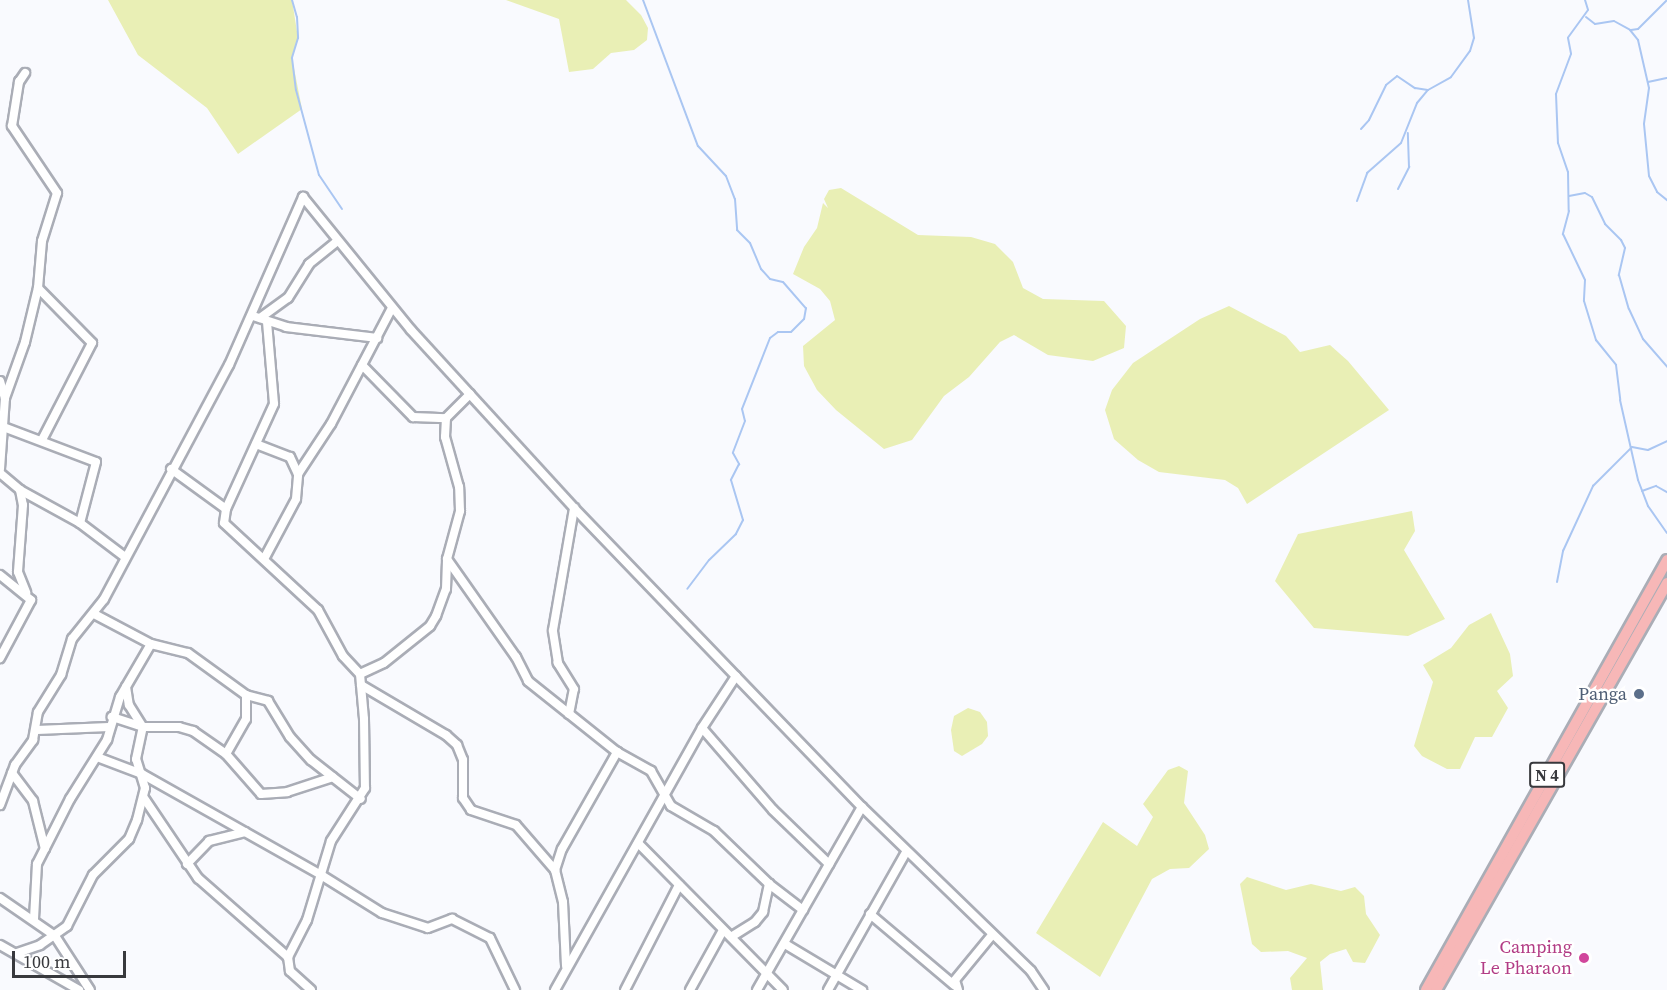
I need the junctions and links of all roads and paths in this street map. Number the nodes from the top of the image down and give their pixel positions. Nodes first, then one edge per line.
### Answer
1 (25, 73) dead end
2 (337, 241) junction
3 (38, 288) junction
4 (392, 308) junction
5 (260, 319) junction
6 (377, 338) junction
7 (362, 365) junction
8 (0, 381) edge
9 (470, 393) junction
10 (5, 398) junction
11 (446, 418) junction
12 (6, 428) junction
13 (42, 440) junction
14 (256, 444) junction
15 (171, 469) junction
16 (0, 471) edge
17 (298, 474) junction
18 (20, 490) junction
19 (574, 508) junction
20 (226, 509) junction
21 (80, 523) junction
22 (125, 556) junction
23 (264, 559) junction
24 (447, 559) junction
25 (1667, 560) edge
26 (0, 575) edge
27 (1667, 583) edge
28 (26, 592) junction
29 (94, 614) junction
30 (151, 644) junction
31 (0, 658) edge
32 (360, 674) junction
33 (736, 676) junction
34 (361, 685) junction
35 (126, 687) junction
36 (246, 696) junction
37 (569, 714) junction
38 (112, 717) junction
39 (109, 727) junction
40 (142, 727) junction
41 (702, 728) junction
42 (37, 730) junction
43 (617, 752) junction
44 (226, 754) junction
45 (97, 757) junction
46 (12, 773) junction
47 (142, 774) junction
48 (333, 777) junction
49 (664, 796) junction
50 (144, 798) junction
51 (361, 799) junction
52 (0, 805) edge
53 (862, 807) junction
54 (245, 832) junction
55 (638, 843) junction
56 (45, 849) junction
57 (906, 852) junction
58 (187, 864) junction
59 (829, 864) junction
60 (555, 870) junction
61 (321, 874) junction
62 (769, 884) junction
63 (679, 885) junction
64 (0, 898) edge
65 (802, 910) junction
66 (870, 914) junction
67 (34, 919) junction
68 (722, 932) junction
69 (992, 935) junction
70 (55, 936) junction
71 (731, 937) junction
72 (785, 944) junction
73 (0, 945) edge
74 (17, 953) junction
75 (288, 957) junction
76 (566, 966) junction
77 (766, 973) junction
78 (837, 973) junction
79 (956, 988) edge
80 (79, 990) edge
81 (90, 990) edge
82 (311, 990) edge
83 (515, 990) edge
84 (555, 990) edge
85 (625, 990) edge
86 (690, 990) edge
87 (757, 990) edge
88 (783, 990) edge
89 (828, 990) edge
90 (862, 990) edge
91 (1044, 990) edge
92 (1426, 990) edge
93 (1436, 990) edge

1 - 3 street
2 - 4 street
2 - 5 street
2 - 5 street
3 - 10 street
3 - 13 street
4 - 6 street
4 - 9 street
5 - 6 street
5 - 14 street
5 - 15 street
6 - 7 street
7 - 11 street
7 - 17 street
8 - 10 street
9 - 11 street
9 - 19 street
10 - 12 street
11 - 24 street
12 - 13 street
12 - 16 street
13 - 21 street
14 - 17 street
14 - 20 street
15 - 20 street
15 - 22 street
16 - 18 street
17 - 23 street
18 - 21 street
18 - 28 street
19 - 33 street
19 - 37 street
20 - 23 street
21 - 22 street
22 - 29 street
23 - 32 street
24 - 32 street
24 - 37 street
25 - 92 highway, N 4
26 - 28 street
27 - 93 highway, N 4
28 - 31 street
29 - 30 street
29 - 42 street
30 - 35 street
30 - 36 street
32 - 34 street
33 - 41 street
33 - 53 street
34 - 51 street
34 - 60 street
35 - 38 street
35 - 40 street
36 - 44 street
36 - 48 street
37 - 43 street
38 - 39 street
38 - 40 street
39 - 42 street
39 - 45 street
40 - 44 street
40 - 47 street
41 - 49 street
41 - 59 street
42 - 46 street
43 - 49 street
43 - 60 street
44 - 48 street
45 - 47 street
45 - 56 street
46 - 52 street
46 - 56 street
47 - 50 street
47 - 54 street
48 - 51 street
49 - 55 street
49 - 62 street
50 - 58 street
50 - 70 street
51 - 61 street
53 - 57 street
53 - 59 street
54 - 58 street
54 - 61 street
55 - 63 street
55 - 76 street
56 - 67 street
57 - 66 street
57 - 69 street
58 - 75 street
59 - 65 street
60 - 76 street
61 - 75 street
61 - 83 street
62 - 65 street
62 - 71 street
63 - 68 street
63 - 85 street
64 - 67 street
65 - 72 street
66 - 78 street
66 - 79 street
67 - 70 street
68 - 71 street
68 - 86 street
69 - 79 street
69 - 91 street
70 - 74 street
70 - 81 street
71 - 77 street
72 - 77 street
72 - 78 street
73 - 74 street
74 - 80 street
75 - 82 street
76 - 84 street
77 - 87 street
77 - 88 street
78 - 89 street
78 - 90 street

